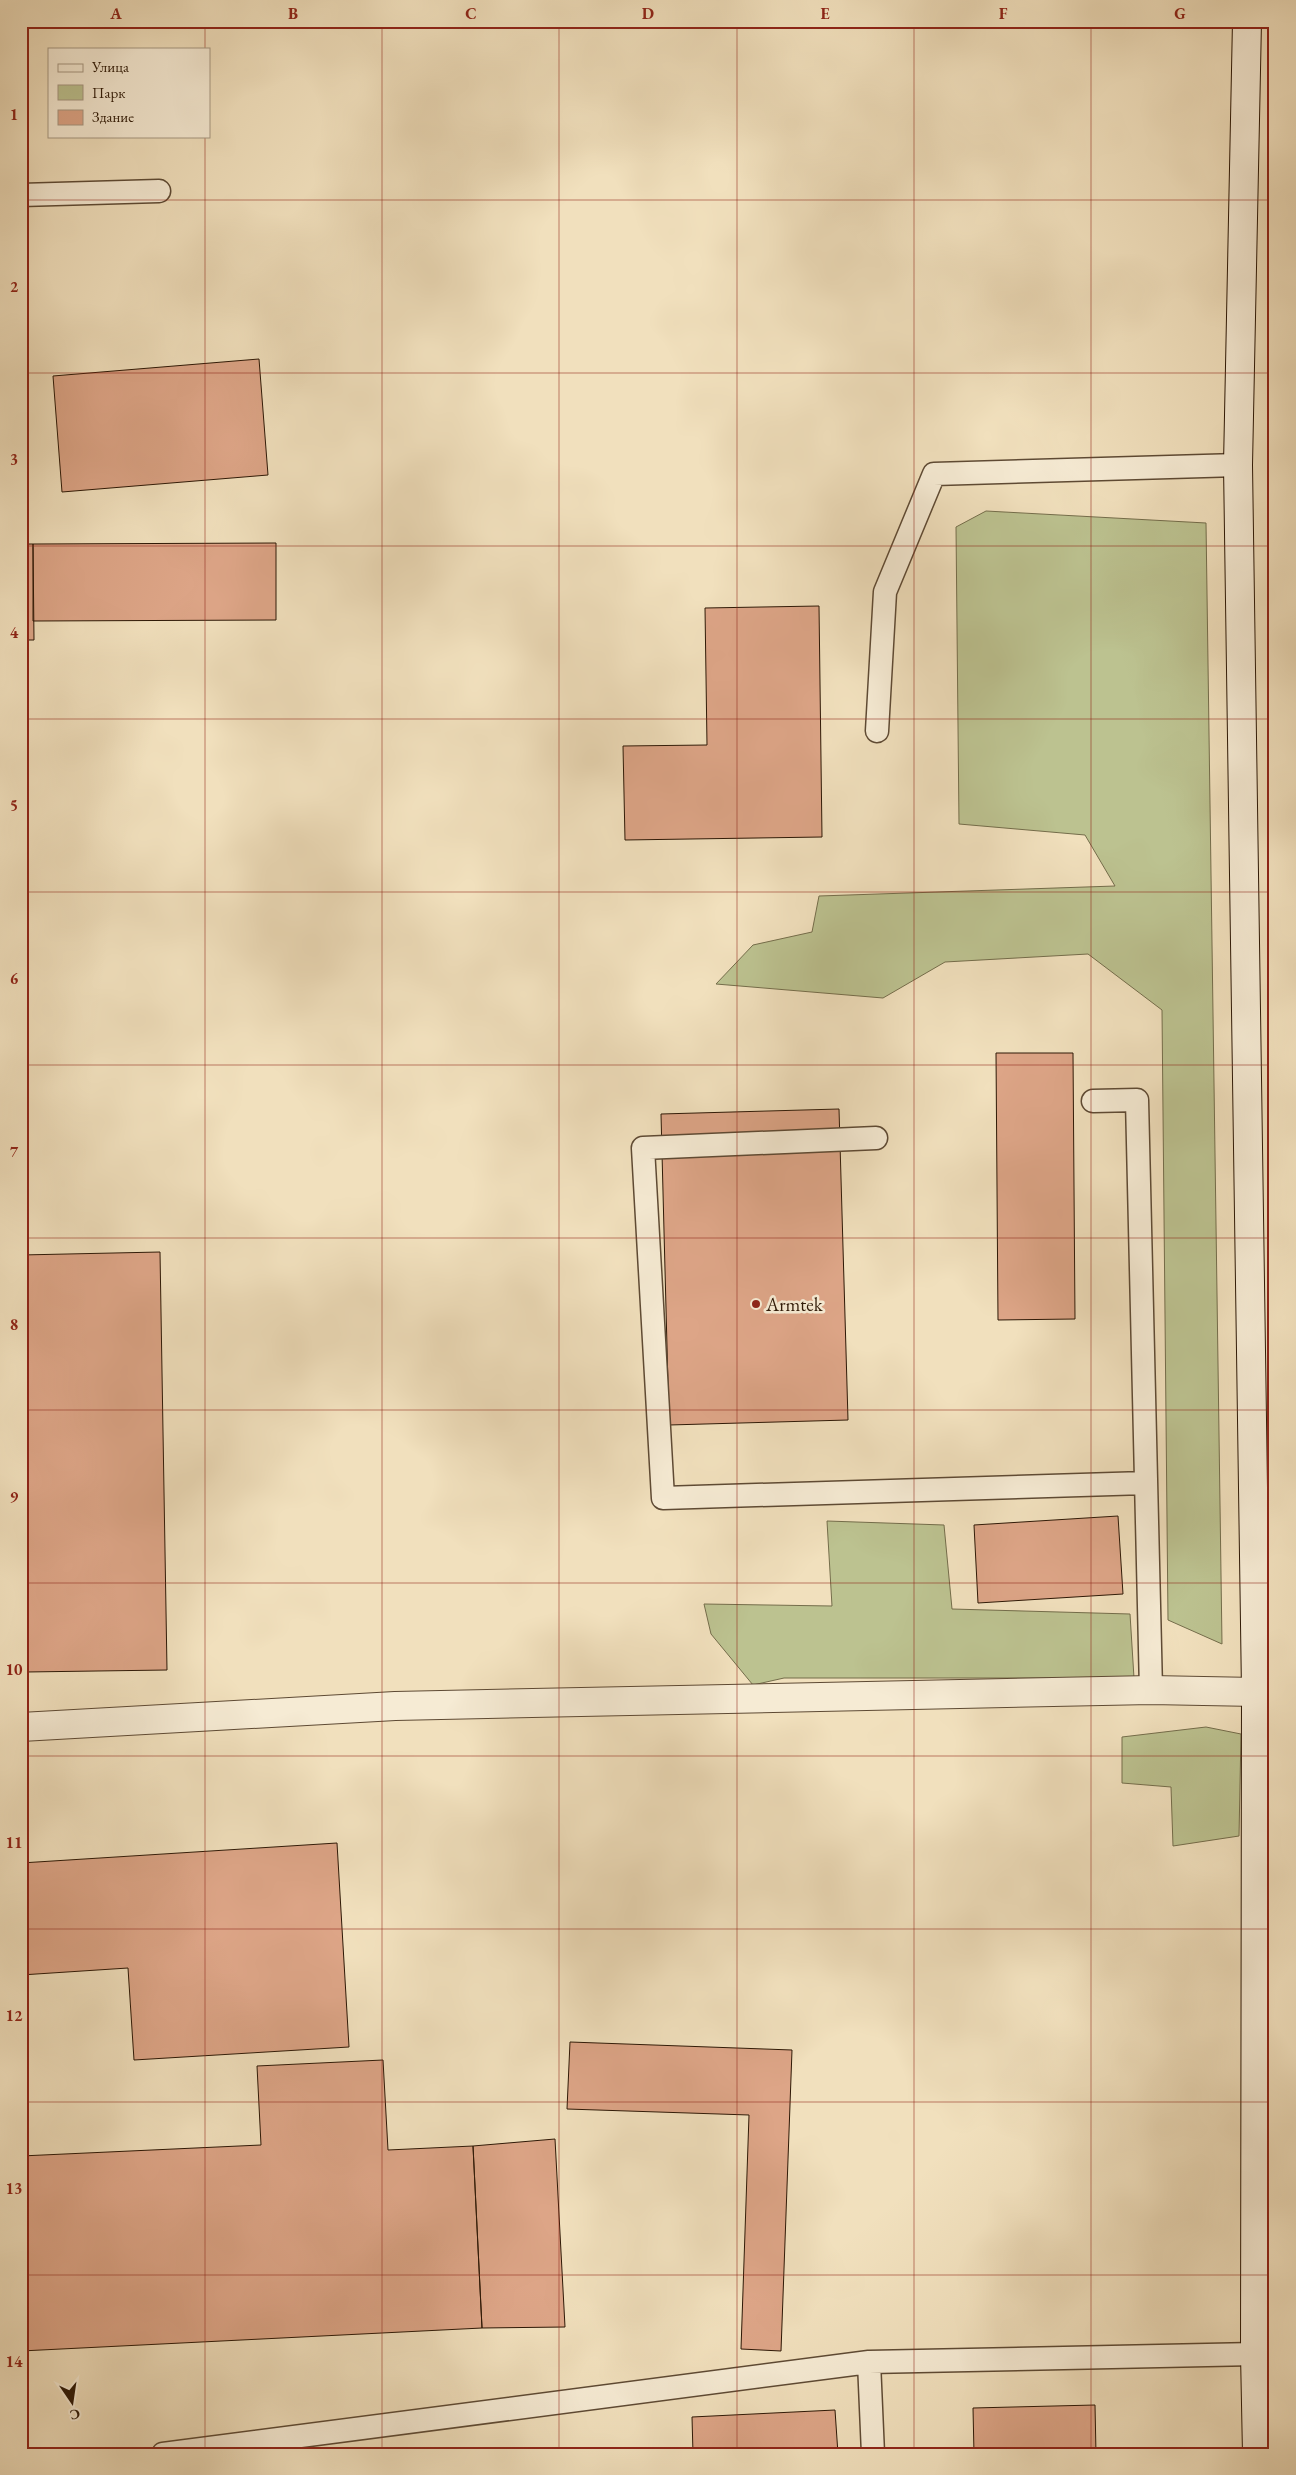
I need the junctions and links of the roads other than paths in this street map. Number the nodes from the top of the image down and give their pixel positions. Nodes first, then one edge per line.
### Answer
1 (1247, 21) edge
2 (159, 191) dead end
3 (21, 196) edge
4 (1238, 465) junction
5 (877, 731) dead end
6 (1093, 1101) dead end
7 (876, 1138) dead end
8 (1145, 1483) junction
9 (1151, 1690) junction
10 (1256, 1692) junction
11 (21, 1727) edge
12 (1255, 2354) junction
13 (868, 2362) junction
14 (163, 2454) edge
15 (873, 2454) edge
16 (1257, 2454) edge

1 - 4 main road
2 - 3 lane
4 - 5 lane
4 - 10 main road
6 - 8 lane
7 - 8 lane
8 - 9 lane
9 - 10 main road
9 - 11 main road
10 - 12 main road
12 - 13 lane
12 - 16 main road
13 - 14 lane
13 - 15 lane

